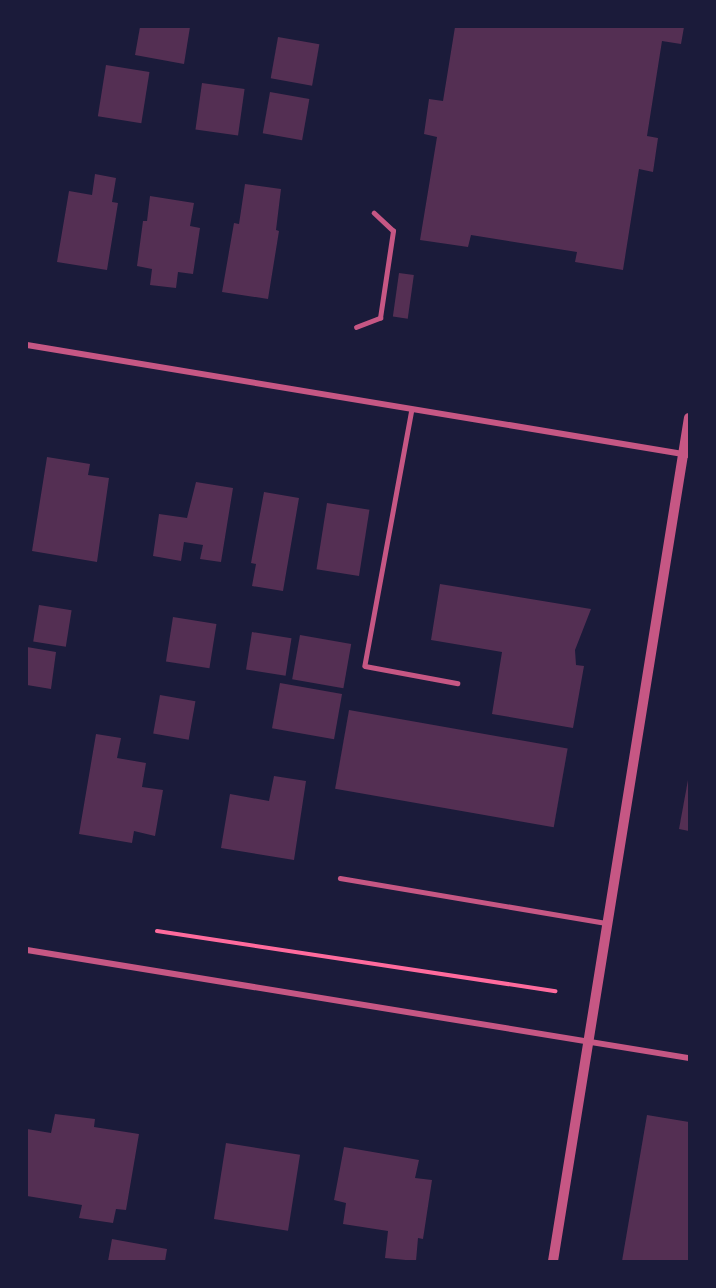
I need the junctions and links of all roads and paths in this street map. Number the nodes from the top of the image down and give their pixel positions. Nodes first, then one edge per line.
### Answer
1 (374, 213) dead end
2 (357, 327) dead end
3 (27, 345) edge
4 (412, 409) junction
5 (689, 418) edge
6 (686, 454) edge
7 (457, 683) dead end
8 (340, 878) dead end
9 (607, 923) junction
10 (157, 931) dead end
11 (27, 950) edge
12 (556, 991) dead end
13 (588, 1041) junction
14 (689, 1058) edge
15 (553, 1261) edge

1 - 2 lane
3 - 4 street
4 - 6 street
4 - 7 lane
5 - 6 street
6 - 9 street
8 - 9 lane
9 - 13 street
10 - 12 path
11 - 13 street
13 - 14 street
13 - 15 street

